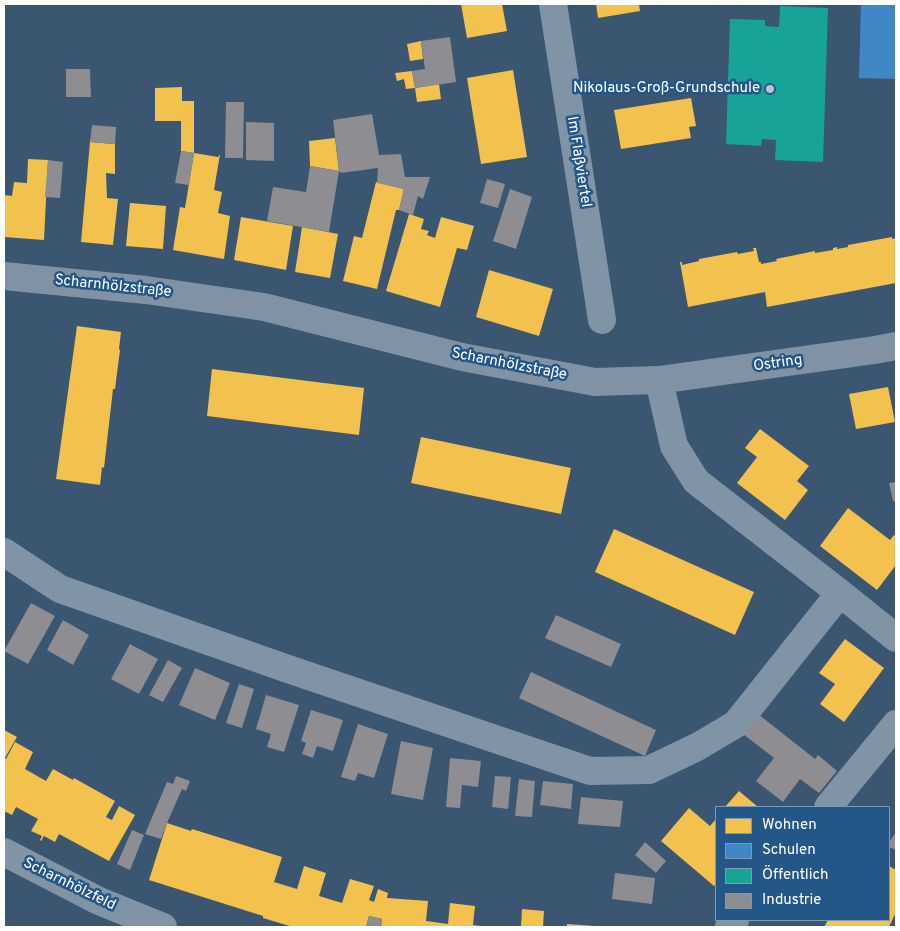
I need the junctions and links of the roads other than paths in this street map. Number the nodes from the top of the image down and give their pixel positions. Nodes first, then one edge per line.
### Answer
1 (553, 4) edge
2 (4, 276) edge
3 (602, 320) dead end
4 (896, 346) edge
5 (659, 380) junction
6 (4, 552) edge
7 (840, 593) junction
8 (896, 638) edge
9 (896, 724) edge
10 (829, 806) edge
11 (4, 852) edge
12 (163, 927) edge

1 - 3 street, Im Flaßviertel
2 - 5 main road, Scharnhölzstraße
4 - 5 main road, Ostring
5 - 7 street
6 - 7 street
7 - 8 street
9 - 10 street
11 - 12 street, Scharnhölzfeld

